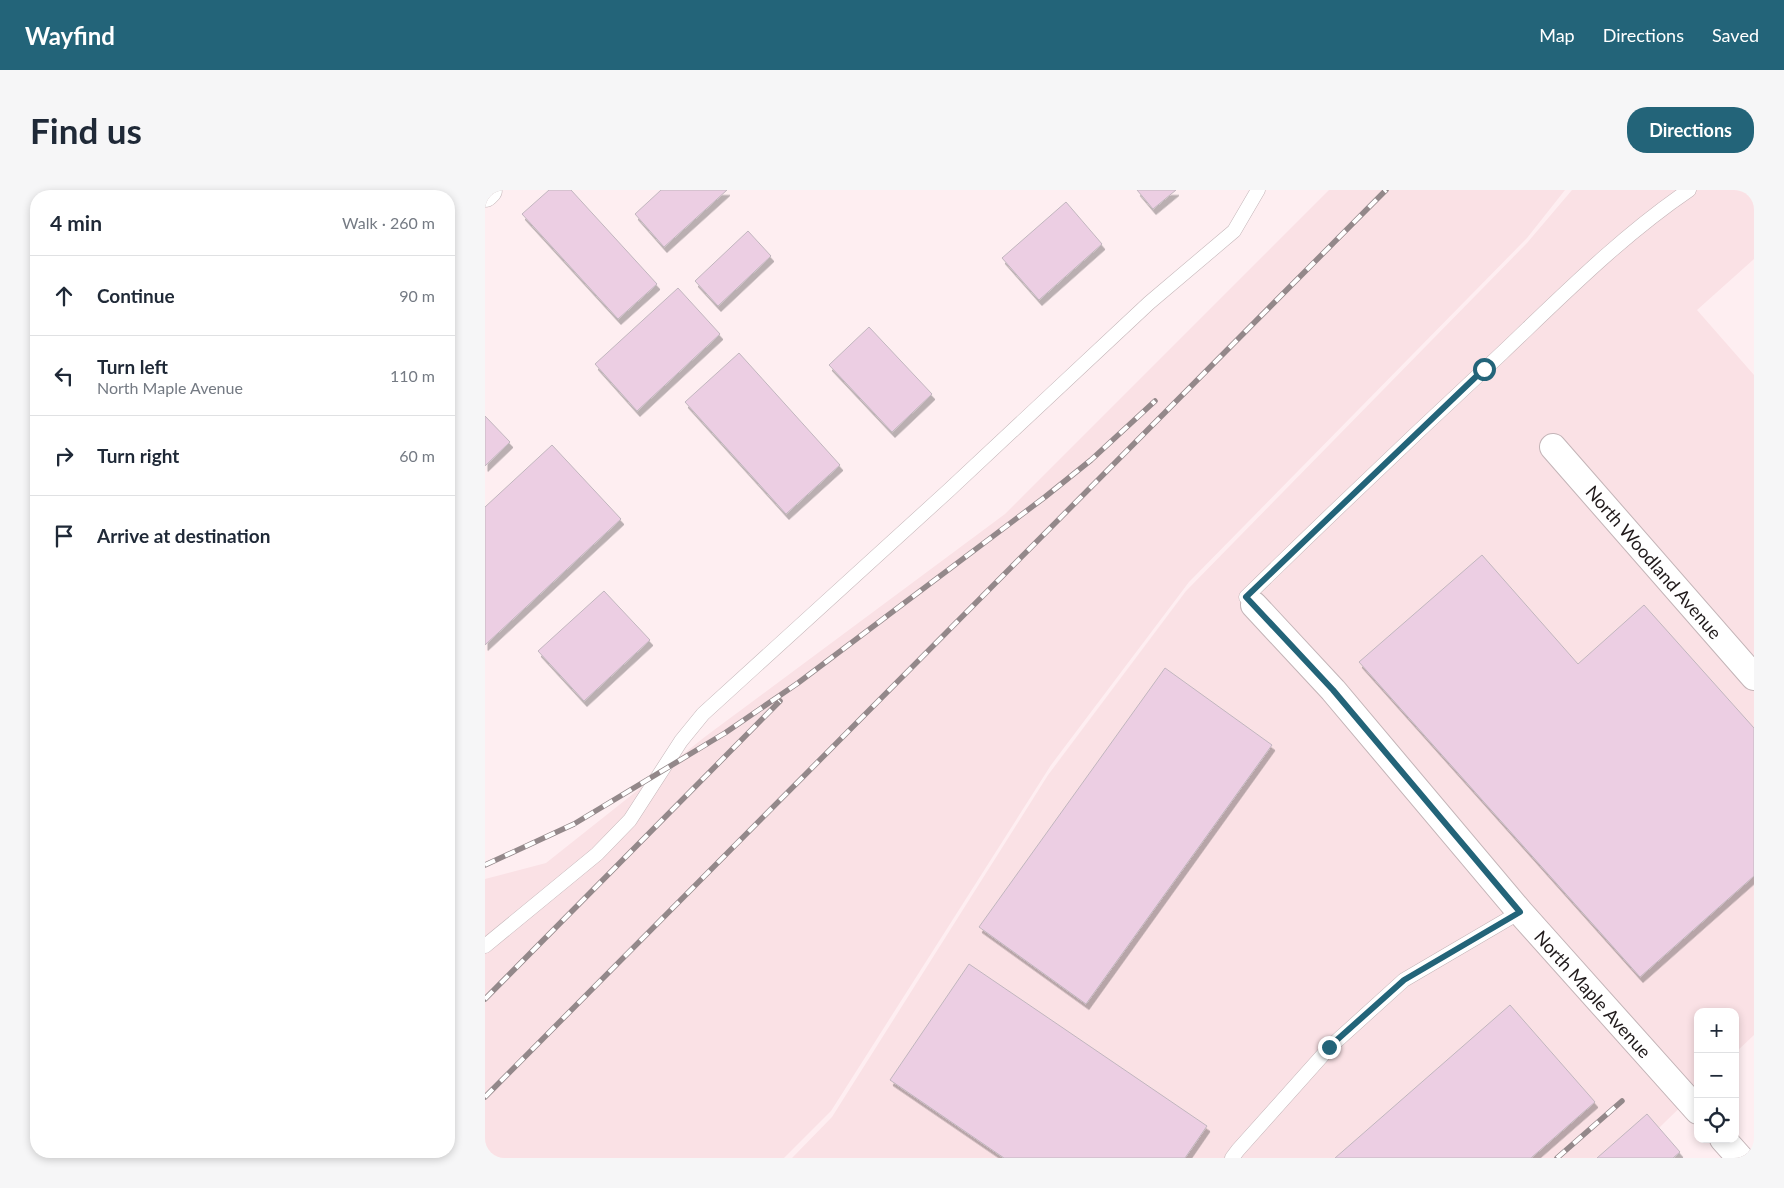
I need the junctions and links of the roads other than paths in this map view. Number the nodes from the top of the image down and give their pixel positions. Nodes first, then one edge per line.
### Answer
1 (488, 190) edge
2 (1258, 190) edge
3 (1689, 190) edge
4 (485, 193) edge
5 (1553, 447) dead end
6 (1253, 605) joint
7 (1754, 676) edge
8 (1520, 912) junction
9 (485, 946) edge
10 (1694, 1107) edge
11 (1727, 1143) edge
12 (1232, 1158) edge
13 (1740, 1158) edge

1 - 4 street
2 - 9 lane
3 - 6 lane
5 - 7 street, North Woodland Avenue
6 - 8 street, North Maple Avenue
8 - 10 street, North Maple Avenue
8 - 12 lane
11 - 13 street

